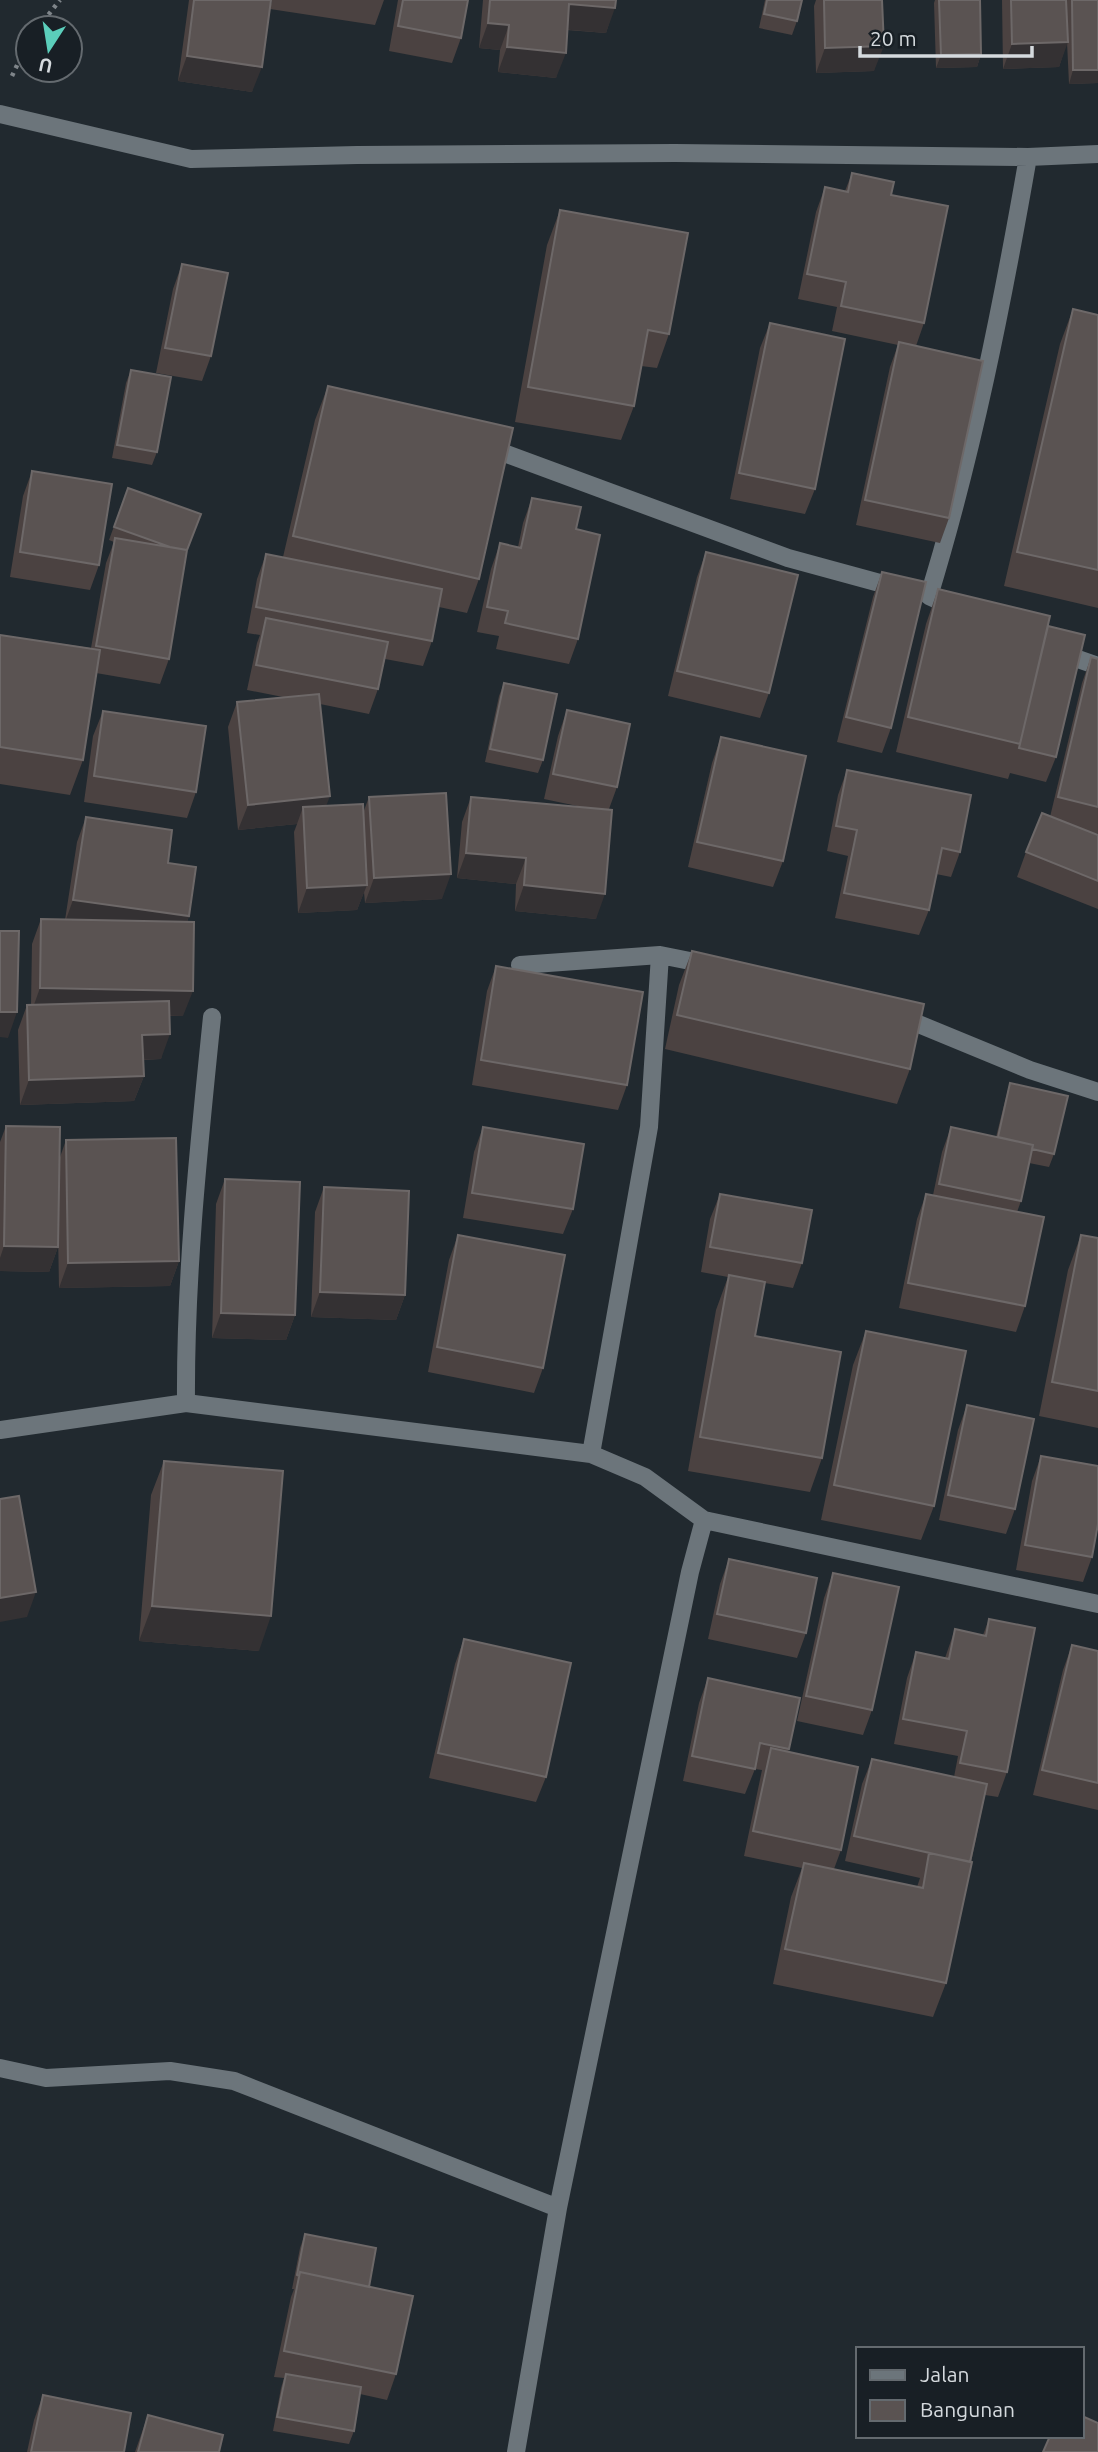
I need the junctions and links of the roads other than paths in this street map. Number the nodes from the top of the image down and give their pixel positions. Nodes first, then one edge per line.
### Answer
1 (0, 114) edge
2 (1098, 154) edge
3 (1028, 157) junction
4 (475, 442) edge
5 (929, 596) junction
6 (966, 614) edge
7 (1040, 645) edge
8 (1098, 666) edge
9 (660, 955) junction
10 (520, 965) dead end
11 (730, 970) edge
12 (883, 1009) edge
13 (212, 1017) dead end
14 (1098, 1092) edge
15 (186, 1403) junction
16 (0, 1430) edge
17 (591, 1454) junction
18 (704, 1520) junction
19 (1098, 1604) edge
20 (0, 2068) edge
21 (558, 2208) junction
22 (516, 2452) edge

1 - 3 street
2 - 3 street
3 - 5 street
4 - 5 street
5 - 6 street
7 - 8 street
9 - 10 street
9 - 11 street
9 - 17 street
12 - 14 street
13 - 15 street
15 - 16 street
15 - 17 street
17 - 18 street
18 - 19 street
18 - 21 street
20 - 21 street
21 - 22 street

